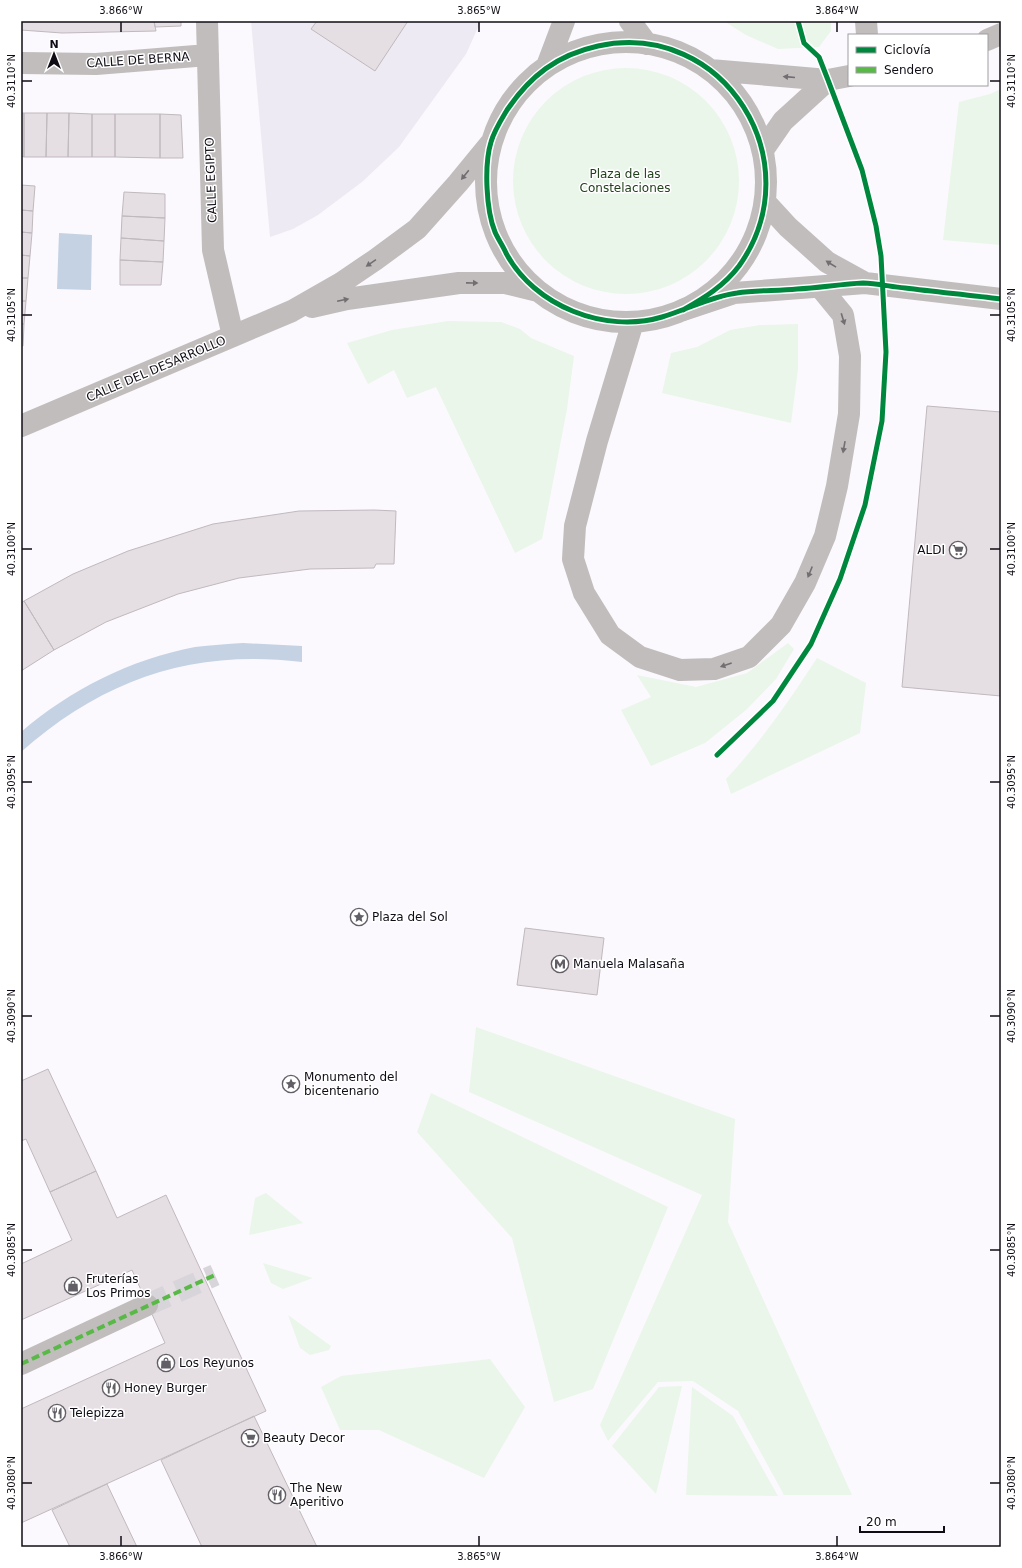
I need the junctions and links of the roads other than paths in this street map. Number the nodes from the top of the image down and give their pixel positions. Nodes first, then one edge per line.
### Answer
1 (207, 21) edge
2 (564, 21) edge
3 (630, 21) edge
4 (866, 21) edge
5 (867, 34) edge
6 (1001, 34) edge
7 (988, 40) edge
8 (647, 44) junction
9 (208, 55) junction
10 (21, 63) edge
11 (547, 66) junction
12 (710, 70) junction
13 (839, 78) edge
14 (490, 144) junction
15 (763, 150) junction
16 (765, 202) junction
17 (865, 283) junction
18 (820, 287) junction
19 (538, 291) junction
20 (1001, 299) edge
21 (683, 310) junction
22 (292, 311) junction
23 (633, 322) junction
24 (233, 336) junction
25 (21, 426) edge
26 (148, 1305) tunnel mouth
27 (21, 1364) edge

1 - 9 street, CALLE EGIPTO
2 - 11 street
3 - 8 street
4 - 5 street
6 - 7 street
8 - 11 street
8 - 12 street
9 - 10 street, CALLE DE BERNA
9 - 24 street, CALLE EGIPTO
11 - 14 street
13 -> 12 street
12 - 15 street
13 - 15 street
14 - 19 street
14 -> 22 street, CALLE DEL DESARROLLO
15 - 16 street
17 -> 16 street
16 - 21 street
17 - 18 street
17 - 20 street
18 - 21 street
18 -> 23 street
22 -> 19 street, CALLE DEL DESARROLLO
19 - 23 street
21 - 23 street
22 - 24 street, CALLE DEL DESARROLLO
24 - 25 street, CALLE DEL DESARROLLO
26 - 27 street

